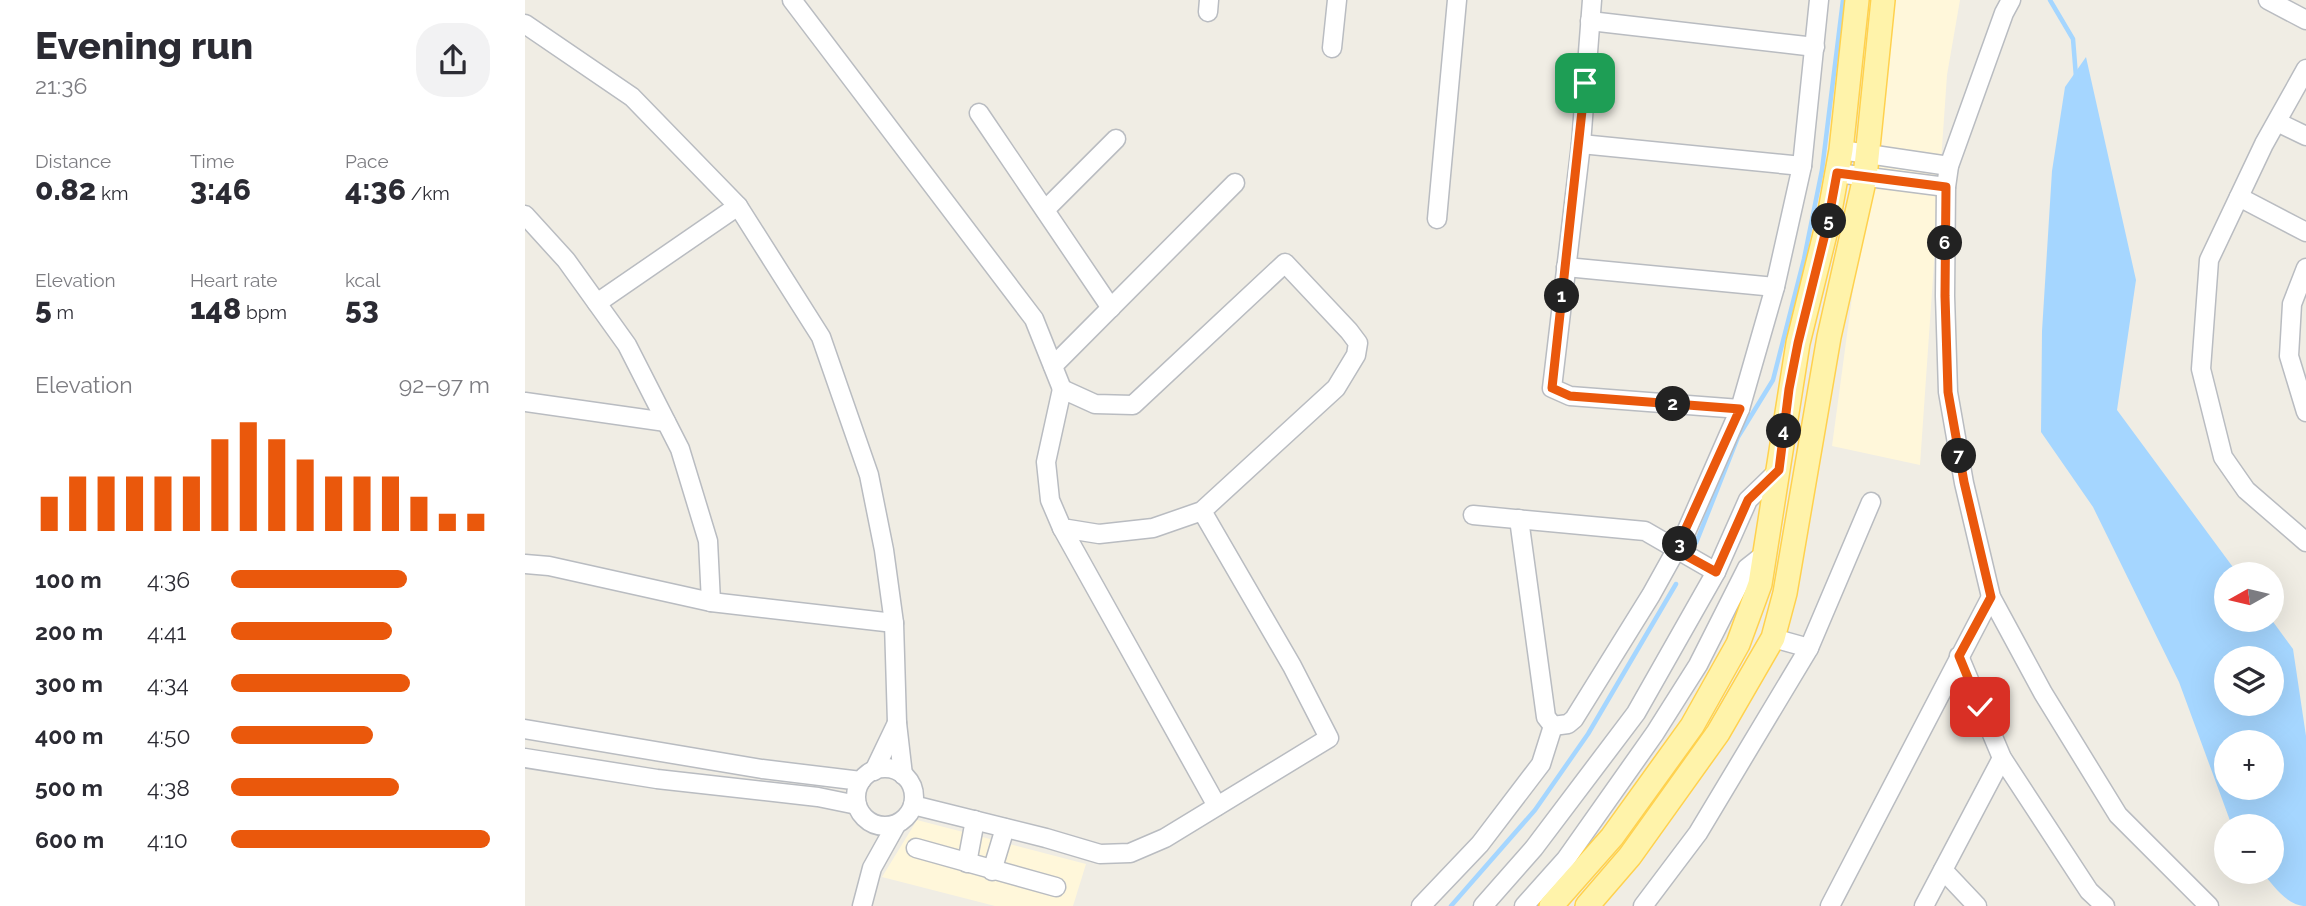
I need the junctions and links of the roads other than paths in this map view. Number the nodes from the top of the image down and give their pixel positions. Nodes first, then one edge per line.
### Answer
1 (792, 0) edge
2 (1336, 0) edge
3 (1457, 0) edge
4 (1592, 0) edge
5 (1819, 0) edge
6 (1857, 0) edge
7 (1883, 0) edge
8 (2011, 0) edge
9 (2268, 0) edge
10 (2306, 20) edge
11 (1590, 21) junction
12 (525, 24) edge
13 (1815, 47) junction
14 (1332, 48) dead end
15 (2306, 69) edge
16 (979, 113) dead end
17 (2277, 122) junction
18 (2306, 136) edge
19 (1116, 139) dead end
20 (1581, 144) junction
21 (1841, 150) junction
22 (1868, 153) junction
23 (1802, 166) junction
24 (1949, 166) junction
25 (1837, 173) junction
26 (1865, 177) junction
27 (1235, 183) dead end
28 (1946, 187) junction
29 (2239, 197) junction
30 (738, 206) junction
31 (1045, 211) junction
32 (525, 215) edge
33 (1437, 219) dead end
34 (2306, 232) edge
35 (1566, 267) junction
36 (2306, 268) edge
37 (1775, 287) junction
38 (597, 303) junction
39 (1111, 307) junction
40 (1053, 366) junction
41 (1062, 390) junction
42 (525, 402) edge
43 (1740, 409) junction
44 (2306, 412) edge
45 (666, 422) junction
46 (1779, 470) junction
47 (1871, 502) dead end
48 (1202, 512) junction
49 (1473, 515) dead end
50 (1519, 519) junction
51 (1062, 528) junction
52 (2306, 542) edge
53 (1676, 550) junction
54 (1766, 553) junction
55 (525, 564) edge
56 (1716, 572) junction
57 (1991, 597) junction
58 (711, 602) junction
59 (894, 623) junction
60 (1773, 638) junction
61 (1809, 648) junction
62 (1671, 651) junction
63 (1959, 656) junction
64 (1698, 665) junction
65 (897, 723) junction
66 (1553, 726) junction
67 (525, 729) edge
68 (525, 758) edge
69 (2001, 758) junction
70 (1601, 759) junction
71 (903, 775) junction
72 (867, 776) junction
73 (1624, 777) junction
74 (913, 805) junction
75 (1217, 806) junction
76 (862, 812) junction
77 (975, 820) junction
78 (896, 825) junction
79 (1005, 828) junction
80 (916, 848) dead end
81 (967, 863) junction
82 (1520, 864) junction
83 (872, 868) junction
84 (1943, 870) junction
85 (992, 871) junction
86 (1056, 887) dead end
87 (1546, 896) edge
88 (862, 906) edge
89 (1421, 906) edge
90 (1483, 906) edge
91 (1524, 906) edge
92 (1587, 906) edge
93 (1643, 906) edge
94 (1830, 906) edge
95 (1924, 906) edge
96 (1977, 906) edge
97 (2105, 906) edge
98 (2209, 906) edge

1 - 40 street
2 - 14 street
3 - 33 street
4 - 11 street
5 - 13 street
6 - 21 main road
7 - 22 main road
8 - 24 street
9 - 10 street
11 - 13 street
11 - 20 street
12 - 30 street
13 - 23 street
15 - 17 street
16 - 31 street
17 - 18 street
17 - 29 street
19 - 31 street
20 - 23 street
20 - 35 street
21 - 22 street
21 - 25 main road
22 - 24 street
22 - 26 main road
23 - 37 street
24 - 28 street
25 - 26 street
25 - 46 main road
26 - 28 street
26 - 60 main road
27 - 39 street
28 - 57 street
29 - 34 street
29 - 52 street
30 - 38 street
30 - 59 street
31 - 39 street
32 - 38 street
35 - 37 street
35 - 43 street
36 - 44 street
37 - 43 street
38 - 45 street
39 - 40 street
40 - 41 street
41 - 48 street
41 - 51 street
42 - 45 street
43 - 53 street
45 - 58 street
46 - 54 main road
46 - 56 street
47 - 61 street
48 - 51 street
48 - 75 street
49 - 50 street
50 - 53 street
50 - 66 street
51 - 75 street
53 - 56 street
53 - 66 street
54 - 64 street
54 - 87 main road
55 - 58 street
56 - 62 street
57 - 63 street
57 - 98 street
58 - 59 street
59 - 65 street
60 - 61 street
60 - 92 main road
61 - 93 street
62 - 64 street
62 - 70 street
63 - 69 street
63 - 94 street
64 - 73 street
65 - 71 street
65 - 72 street
66 - 89 street
67 - 72 street
68 - 76 street
69 - 84 street
69 - 97 street
70 - 73 street
70 - 82 street
71 - 72 street
71 - 74 street
72 - 76 street
73 - 87 street
74 - 77 street
74 - 78 street
75 - 79 street
76 - 78 street
76 - 83 street
77 - 79 street
77 - 81 street
78 - 83 street
79 - 85 street
80 - 81 street
81 - 85 street
82 - 87 street
82 - 90 street
83 - 88 street
84 - 95 street
84 - 96 street
85 - 86 street
87 - 91 street

